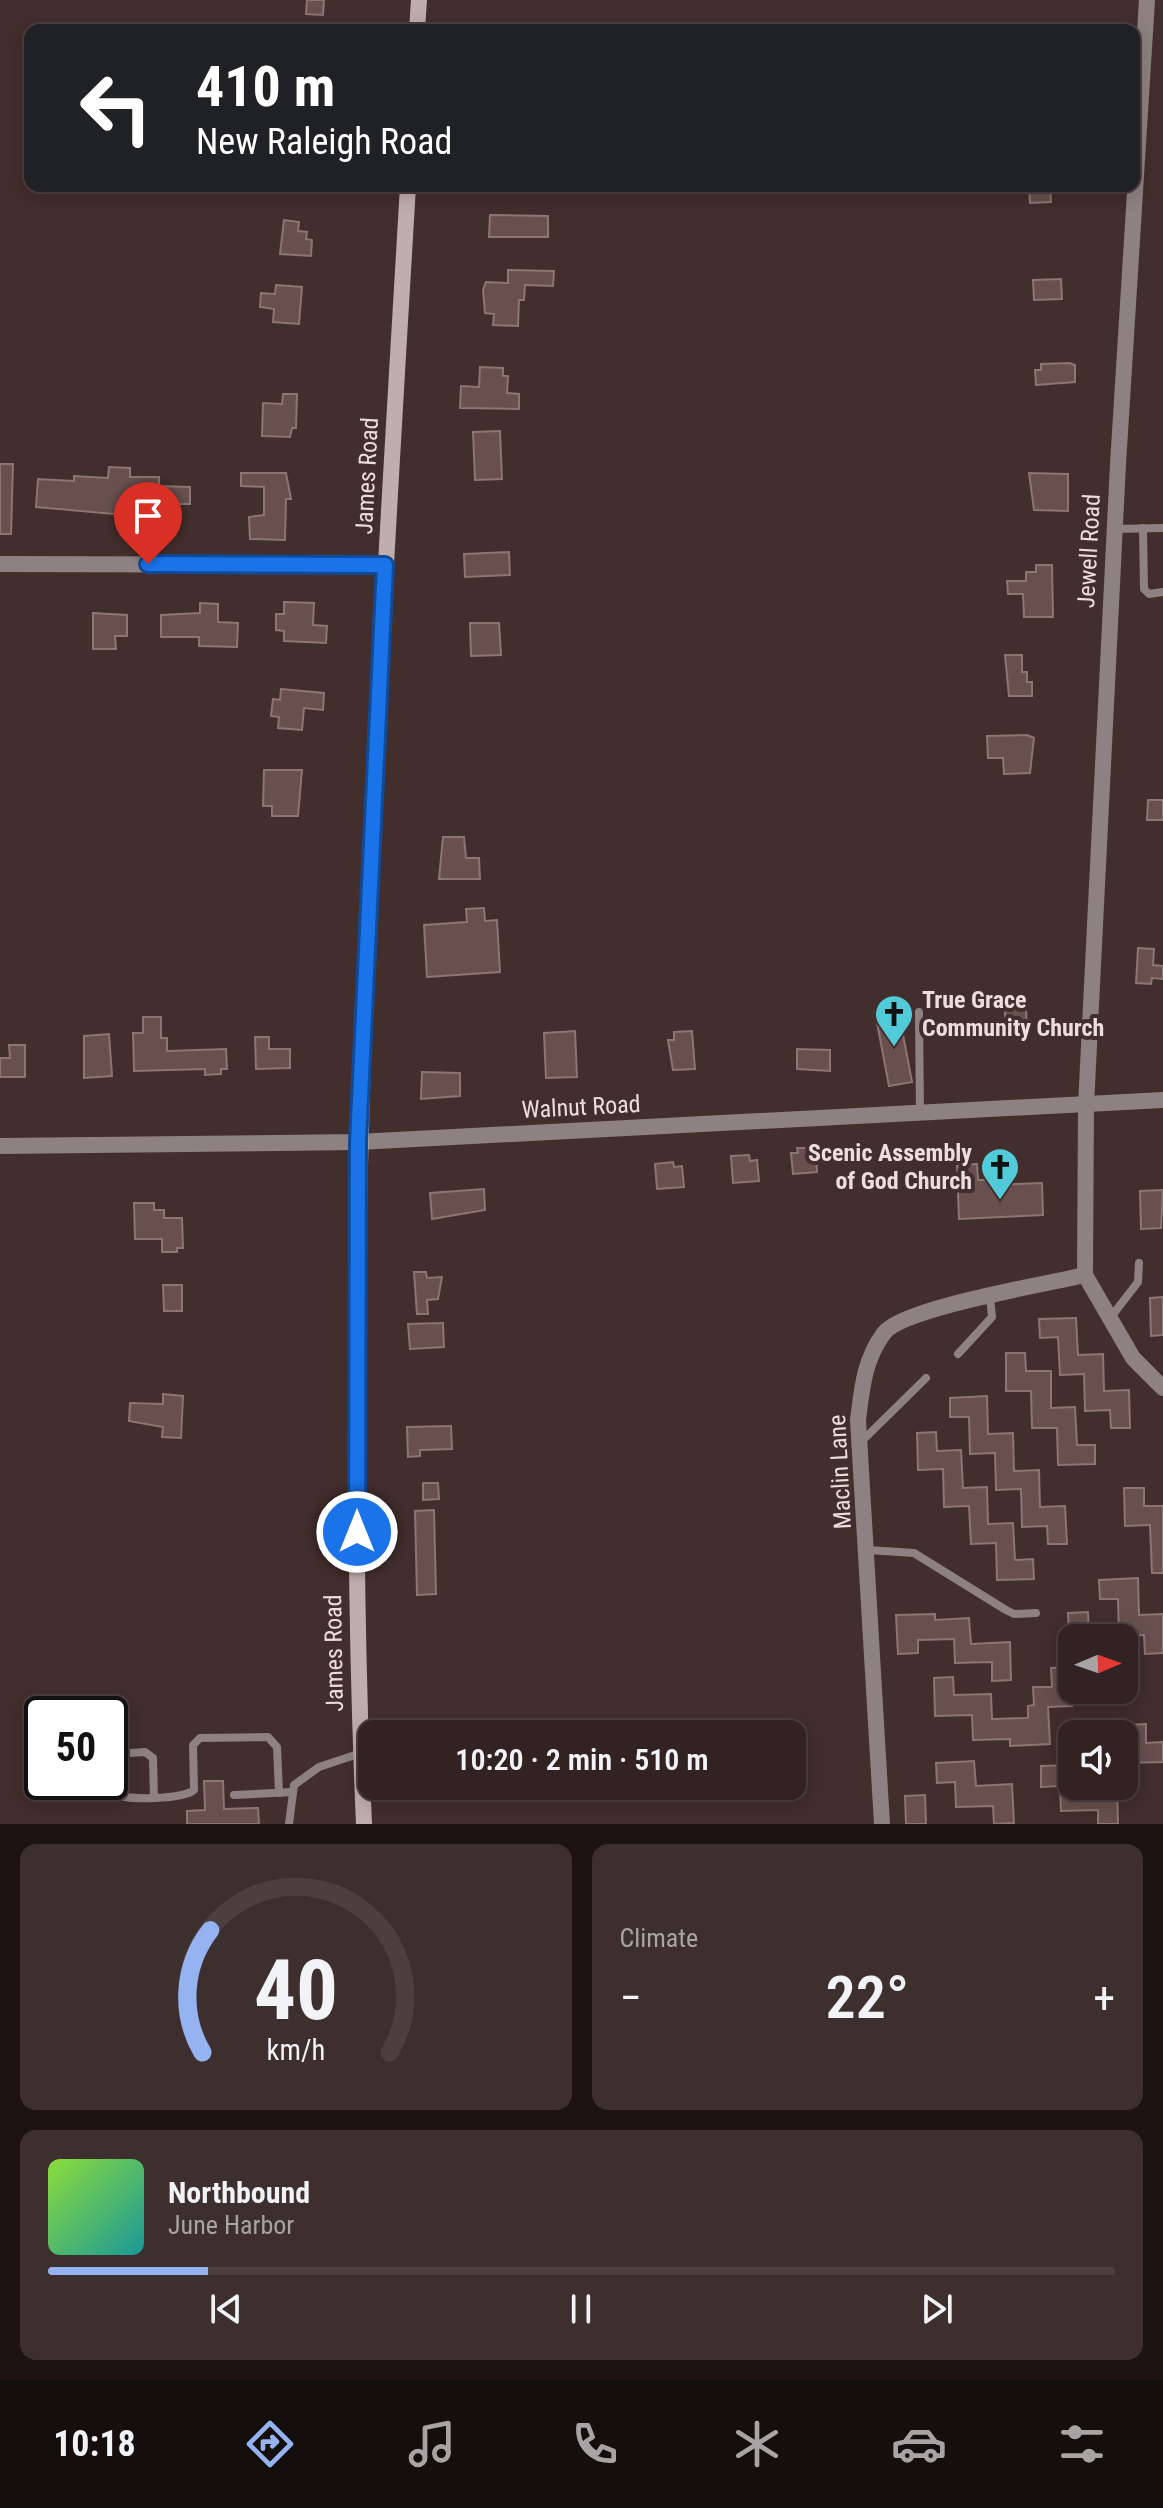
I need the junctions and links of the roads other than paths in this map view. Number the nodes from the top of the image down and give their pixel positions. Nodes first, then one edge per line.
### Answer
1 (419, 0) edge
2 (1147, 0) edge
3 (417, 24) edge
4 (1140, 116) edge
5 (408, 192) edge
6 (1135, 192) edge
7 (1143, 528) junction
8 (1163, 528) edge
9 (1115, 529) junction
10 (0, 564) edge
11 (385, 565) junction
12 (1163, 592) edge
13 (919, 1012) dead end
14 (1163, 1100) edge
15 (1086, 1106) junction
16 (920, 1114) junction
17 (358, 1142) junction
18 (0, 1146) edge
19 (1139, 1263) dead end
20 (1085, 1275) junction
21 (990, 1297) junction
22 (1110, 1318) junction
23 (958, 1354) dead end
24 (926, 1378) dead end
25 (1163, 1388) edge
26 (860, 1444) junction
27 (868, 1550) junction
28 (1036, 1613) dead end
29 (359, 1720) edge
30 (358, 1754) edge
31 (293, 1792) junction
32 (279, 1793) junction
33 (234, 1795) dead end
34 (154, 1797) junction
35 (363, 1800) edge
36 (289, 1824) edge
37 (364, 1824) edge
38 (882, 1824) edge

1 - 3 main road
2 - 4 street, Jewell Road
5 - 11 main road, James Road
6 - 9 street, Jewell Road
7 - 8 lane
7 - 9 lane
7 - 12 lane
9 - 15 street, Jewell Road
10 - 11 street
11 - 17 main road, James Road
13 - 16 lane
14 - 15 street, Walnut Road
15 - 16 street, Walnut Road
15 - 20 street, Jewell Road
16 - 17 street, Walnut Road
17 - 18 street, Walnut Road
17 - 29 main road, James Road
19 - 22 lane
20 - 21 street, Maclin Lane
20 - 22 street
21 - 23 lane
21 - 26 street, Maclin Lane
22 - 25 street
24 - 26 lane
26 - 27 street, Maclin Lane
27 - 28 lane
27 - 38 street, Maclin Lane
30 - 31 lane
31 - 32 lane
31 - 36 lane
32 - 33 lane
32 - 34 lane
34 - 34 lane
35 - 37 main road, James Road

